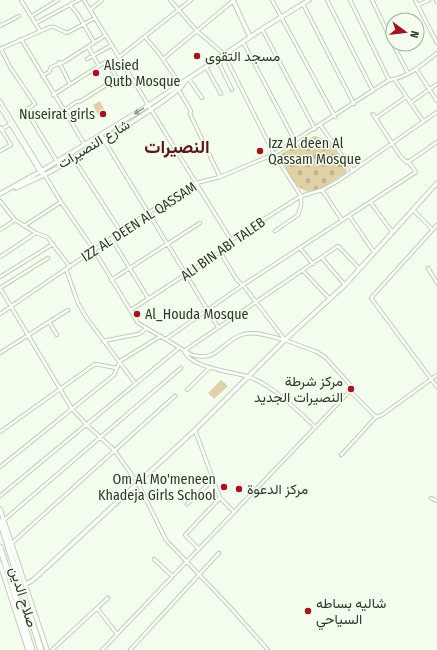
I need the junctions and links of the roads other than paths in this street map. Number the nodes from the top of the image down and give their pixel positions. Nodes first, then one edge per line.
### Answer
1 (21, 0) edge
2 (58, 0) edge
3 (79, 0) edge
4 (84, 0) edge
5 (102, 0) edge
6 (170, 0) edge
7 (191, 0) edge
8 (233, 0) edge
9 (272, 0) edge
10 (309, 0) edge
11 (327, 0) edge
12 (350, 0) edge
13 (372, 0) edge
14 (415, 0) edge
15 (429, 0) edge
16 (303, 4) junction
17 (70, 5) junction
18 (418, 5) junction
19 (90, 10) junction
20 (179, 10) junction
21 (19, 16) dead end
22 (32, 16) junction
23 (282, 17) junction
24 (95, 18) junction
25 (36, 23) junction
26 (84, 23) junction
27 (0, 26) edge
28 (385, 27) edge
29 (262, 29) junction
30 (40, 31) junction
31 (197, 31) junction
32 (106, 36) junction
33 (145, 37) junction
34 (250, 37) junction
35 (21, 39) junction
36 (94, 42) junction
37 (242, 42) junction
38 (437, 43) edge
39 (112, 45) junction
40 (88, 46) junction
41 (0, 49) edge
42 (397, 52) edge
43 (437, 53) edge
44 (224, 54) junction
45 (93, 56) junction
46 (119, 57) junction
47 (87, 59) dead end
48 (163, 59) junction
49 (217, 59) junction
50 (59, 62) junction
51 (99, 66) junction
52 (206, 66) junction
53 (416, 69) junction
54 (408, 73) junction
55 (42, 76) junction
56 (189, 78) junction
57 (389, 80) junction
58 (395, 80) junction
59 (70, 84) junction
60 (437, 84) edge
61 (179, 86) junction
62 (232, 90) dead end
63 (430, 90) junction
64 (373, 91) junction
65 (221, 94) dead end
66 (53, 95) junction
67 (406, 97) junction
68 (202, 98) dead end
69 (0, 101) edge
70 (437, 101) edge
71 (410, 103) junction
72 (354, 104) junction
73 (149, 105) junction
74 (0, 107) edge
75 (151, 109) junction
76 (63, 111) junction
77 (437, 112) edge
78 (373, 114) dead end
79 (335, 117) junction
80 (376, 118) junction
81 (423, 121) junction
82 (12, 124) junction
83 (321, 126) junction
84 (1, 129) edge
85 (315, 129) junction
86 (100, 135) junction
87 (103, 139) junction
88 (295, 141) junction
89 (392, 142) junction
90 (437, 142) edge
91 (85, 144) junction
92 (0, 151) edge
93 (274, 154) junction
94 (71, 155) junction
95 (408, 161) junction
96 (58, 163) junction
97 (353, 171) junction
98 (42, 172) junction
99 (220, 176) junction
100 (196, 183) junction
101 (437, 183) edge
102 (322, 190) junction
103 (0, 196) edge
104 (301, 196) junction
105 (0, 201) edge
106 (61, 202) junction
107 (372, 203) junction
108 (414, 210) junction
109 (148, 213) junction
110 (350, 217) junction
111 (15, 220) junction
112 (342, 220) junction
113 (200, 223) dead end
114 (437, 225) edge
115 (24, 226) junction
116 (0, 230) edge
117 (433, 230) junction
118 (275, 231) dead end
119 (121, 232) junction
120 (36, 233) junction
121 (393, 233) junction
122 (111, 238) junction
123 (231, 240) junction
124 (53, 244) junction
125 (167, 244) junction
126 (300, 248) junction
127 (94, 250) junction
128 (220, 252) junction
129 (375, 252) junction
130 (0, 257) edge
131 (48, 258) dead end
132 (322, 258) junction
133 (312, 264) junction
134 (70, 267) junction
135 (129, 268) junction
136 (359, 268) junction
137 (428, 268) dead end
138 (66, 269) junction
139 (303, 271) junction
140 (186, 276) junction
141 (0, 277) edge
142 (111, 280) junction
143 (437, 283) edge
144 (243, 285) junction
145 (345, 285) junction
146 (0, 288) edge
147 (148, 298) junction
148 (330, 299) junction
149 (256, 302) junction
150 (11, 306) junction
151 (68, 310) dead end
152 (131, 310) junction
153 (208, 312) junction
154 (0, 314) edge
155 (49, 322) junction
156 (218, 327) junction
157 (147, 328) junction
158 (28, 335) junction
159 (57, 335) dead end
160 (161, 336) junction
161 (166, 339) junction
162 (285, 340) junction
163 (103, 341) junction
164 (179, 348) junction
165 (184, 351) junction
166 (0, 353) edge
167 (120, 362) junction
168 (210, 367) junction
169 (117, 368) junction
170 (181, 368) dead end
171 (437, 375) edge
172 (250, 377) junction
173 (431, 379) junction
174 (135, 384) junction
175 (437, 387) edge
176 (61, 389) junction
177 (187, 390) dead end
178 (350, 391) junction
179 (176, 396) dead end
180 (72, 409) junction
181 (376, 417) junction
182 (86, 424) junction
183 (315, 427) junction
184 (195, 430) junction
185 (0, 432) edge
186 (99, 438) junction
187 (114, 450) junction
188 (341, 455) dead end
189 (0, 467) edge
190 (213, 480) junction
191 (138, 483) junction
192 (0, 496) edge
193 (220, 498) junction
194 (431, 498) dead end
195 (437, 501) edge
196 (187, 504) dead end
197 (0, 509) edge
198 (234, 512) junction
199 (2, 521) edge
200 (12, 543) junction
201 (0, 547) edge
202 (198, 548) junction
203 (219, 553) dead end
204 (154, 559) dead end
205 (186, 561) junction
206 (0, 564) edge
207 (200, 574) junction
208 (172, 576) junction
209 (25, 584) junction
210 (108, 598) dead end
211 (97, 608) junction
212 (118, 634) junction
213 (28, 650) edge
214 (32, 650) edge
215 (41, 650) edge
216 (47, 650) edge
217 (52, 650) edge
218 (102, 650) edge
219 (130, 650) edge
220 (268, 650) edge

1 - 22 street
2 - 22 street
3 - 17 street
4 - 19 street
5 - 19 street
6 - 20 street
7 - 20 street
8 - 31 street
8 - 34 main road
9 - 23 street
10 - 16 main road, شارع النصيرات
11 - 64 street
12 - 57 street
13 - 28 street
14 - 18 street
15 - 18 street
16 - 23 main road, شارع النصيرات
16 - 72 street
17 - 25 street
17 - 26 street
18 - 38 street
19 - 24 street
20 - 31 street
20 - 33 street
21 - 27 street
22 - 25 street
23 - 29 main road, شارع النصيرات
23 - 79 street
24 - 26 street
24 - 32 street
25 - 30 street
26 - 30 street
26 - 36 street
29 - 34 main road, شارع النصيرات
29 - 85 street
30 - 35 street
31 - 44 street
31 - 48 street
32 - 36 street
32 - 39 street
33 - 46 street
33 - 48 street
34 - 37 main road, شارع النصيرات
35 - 41 street
35 - 55 street
36 - 40 street
37 - 44 main road, شارع النصيرات
37 - 88 street
39 - 45 street
39 - 46 street
40 - 45 street
40 - 50 street
41 - 96 street
42 - 54 street
43 - 53 street
44 - 49 main road, شارع النصيرات
44 - 93 street
45 - 47 street
45 - 51 street
46 - 73 street
48 - 61 street
49 - 52 main road, شارع النصيرات
49 - 62 street
50 - 55 street
50 - 59 street
51 - 59 street
51 - 76 street
52 - 56 main road, شارع النصيرات
52 - 65 street
53 - 54 street
53 - 63 street
54 - 58 street
55 - 66 street
56 - 61 main road, شارع النصيرات
56 - 68 street
57 - 58 street
57 - 64 street, IZZ AL DEEN AL QASSAM
58 - 67 street
59 - 66 street
60 - 63 street
61 - 73 main road, شارع النصيرات
61 - 75 main road, شارع النصيرات
61 - 99 street
63 - 70 street
63 - 71 street
64 - 72 street, IZZ AL DEEN AL QASSAM
66 - 76 street
67 - 71 street
67 - 80 street
69 - 82 street
71 - 81 street
72 - 79 street, IZZ AL DEEN AL QASSAM
73 - 75 street
73 -> 86 main road, شارع النصيرات
74 - 82 street
75 - 87 main road, شارع النصيرات
75 - 100 street
76 - 91 street
77 - 81 street, ALI BIN ABI TALEB
78 - 80 street
79 - 83 street, IZZ AL DEEN AL QASSAM
80 - 89 street
81 - 89 street, ALI BIN ABI TALEB
82 - 84 street
82 - 98 street
83 - 85 street, IZZ AL DEEN AL QASSAM
83 - 97 street
84 - 92 street
85 - 88 street, IZZ AL DEEN AL QASSAM
86 - 87 street
86 - 91 main road, شارع النصيرات
87 - 94 main road, شارع النصيرات
87 - 109 street
88 - 93 street, IZZ AL DEEN AL QASSAM
89 - 95 street
89 - 97 street, ALI BIN ABI TALEB
90 - 95 street
91 - 94 main road, شارع النصيرات
93 - 99 street, IZZ AL DEEN AL QASSAM
93 - 104 street
94 - 96 main road, شارع النصيرات
94 - 119 street
95 - 107 street
96 - 98 main road, شارع النصيرات
97 - 102 street, ALI BIN ABI TALEB
98 - 103 main road, شارع النصيرات
98 - 106 street
99 - 100 street, IZZ AL DEEN AL QASSAM
100 - 109 street, IZZ AL DEEN AL QASSAM
100 - 123 street
101 - 108 main road
102 - 104 street, ALI BIN ABI TALEB
102 - 112 street
104 - 118 street
104 - 123 street, ALI BIN ABI TALEB
105 - 111 street
106 - 115 street
106 - 127 street
107 - 110 street
107 - 121 street
108 - 117 street
108 - 121 main road
109 - 119 street, IZZ AL DEEN AL QASSAM
109 - 125 street
110 - 112 street
110 - 129 street
111 - 115 street
111 - 116 street
112 - 126 street
113 - 125 street
114 - 117 street
115 - 120 street
117 - 173 street
119 - 122 street, IZZ AL DEEN AL QASSAM
120 - 124 street
120 - 130 street
121 - 129 main road
122 - 127 street, IZZ AL DEEN AL QASSAM
122 - 135 street
123 - 128 street, ALI BIN ABI TALEB
124 - 134 street
124 - 141 street
125 - 135 street
125 - 140 street
126 - 133 street
126 - 144 street
127 - 134 street, IZZ AL DEEN AL QASSAM
127 - 142 street
128 - 140 street, ALI BIN ABI TALEB
128 - 144 street
129 - 136 main road
131 - 146 street
132 - 133 street
132 - 136 street
132 - 145 street
133 - 139 street
134 - 138 street, IZZ AL DEEN AL QASSAM
135 - 142 street
135 - 147 street
136 - 145 main road
137 - 143 street
138 - 150 street, IZZ AL DEEN AL QASSAM
138 - 163 street
139 - 148 street
139 - 149 street
140 - 147 street, ALI BIN ABI TALEB
140 - 153 street
142 - 152 street
144 - 149 street
144 - 153 street
145 - 148 main road
146 - 150 street
147 - 152 street, ALI BIN ABI TALEB
148 - 162 main road
149 - 156 street
149 - 162 street
150 - 154 street, IZZ AL DEEN AL QASSAM
150 - 158 street
151 - 155 street
152 - 157 street
153 - 156 street
153 - 161 street
155 - 158 street
155 - 159 street
156 - 165 street
157 - 160 street
157 - 163 street
158 - 166 street
158 - 176 street
160 - 161 street
160 - 167 street
161 - 164 street
162 - 165 street
162 - 172 main road
162 - 178 street
163 - 167 street
164 - 165 street
164 - 174 street
165 - 168 street
167 - 169 street
167 - 174 street
168 - 172 street
168 - 177 street
169 - 176 street
169 - 180 street
170 - 186 street
171 - 173 street
172 - 183 street
172 - 184 main road
173 - 175 street
173 - 181 street
174 - 182 street
176 - 180 street
176 - 185 street
178 - 181 street
178 - 183 street
179 - 187 street
180 - 182 street
180 - 189 street
181 - 188 street
182 - 186 street
182 - 192 street
183 - 198 street
184 - 190 street
184 - 191 main road
186 - 187 street
186 - 199 street
187 - 191 street
187 - 200 street
190 - 193 street
190 - 196 street
191 - 205 street
191 - 209 main road
193 - 198 street
193 - 202 street
194 - 195 street
197 - 199 main road
198 - 202 street
199 - 200 main road
199 - 215 highway, صلاح الدين
200 - 209 main road
201 - 214 highway, صلاح الدين
202 - 205 street
203 - 207 street
204 - 208 street
205 - 207 street
205 - 208 street
206 - 213 main road
207 - 219 street
207 - 220 street
208 - 212 street
209 - 216 main road
210 - 211 street
211 - 212 street
211 - 217 street
212 - 218 street

